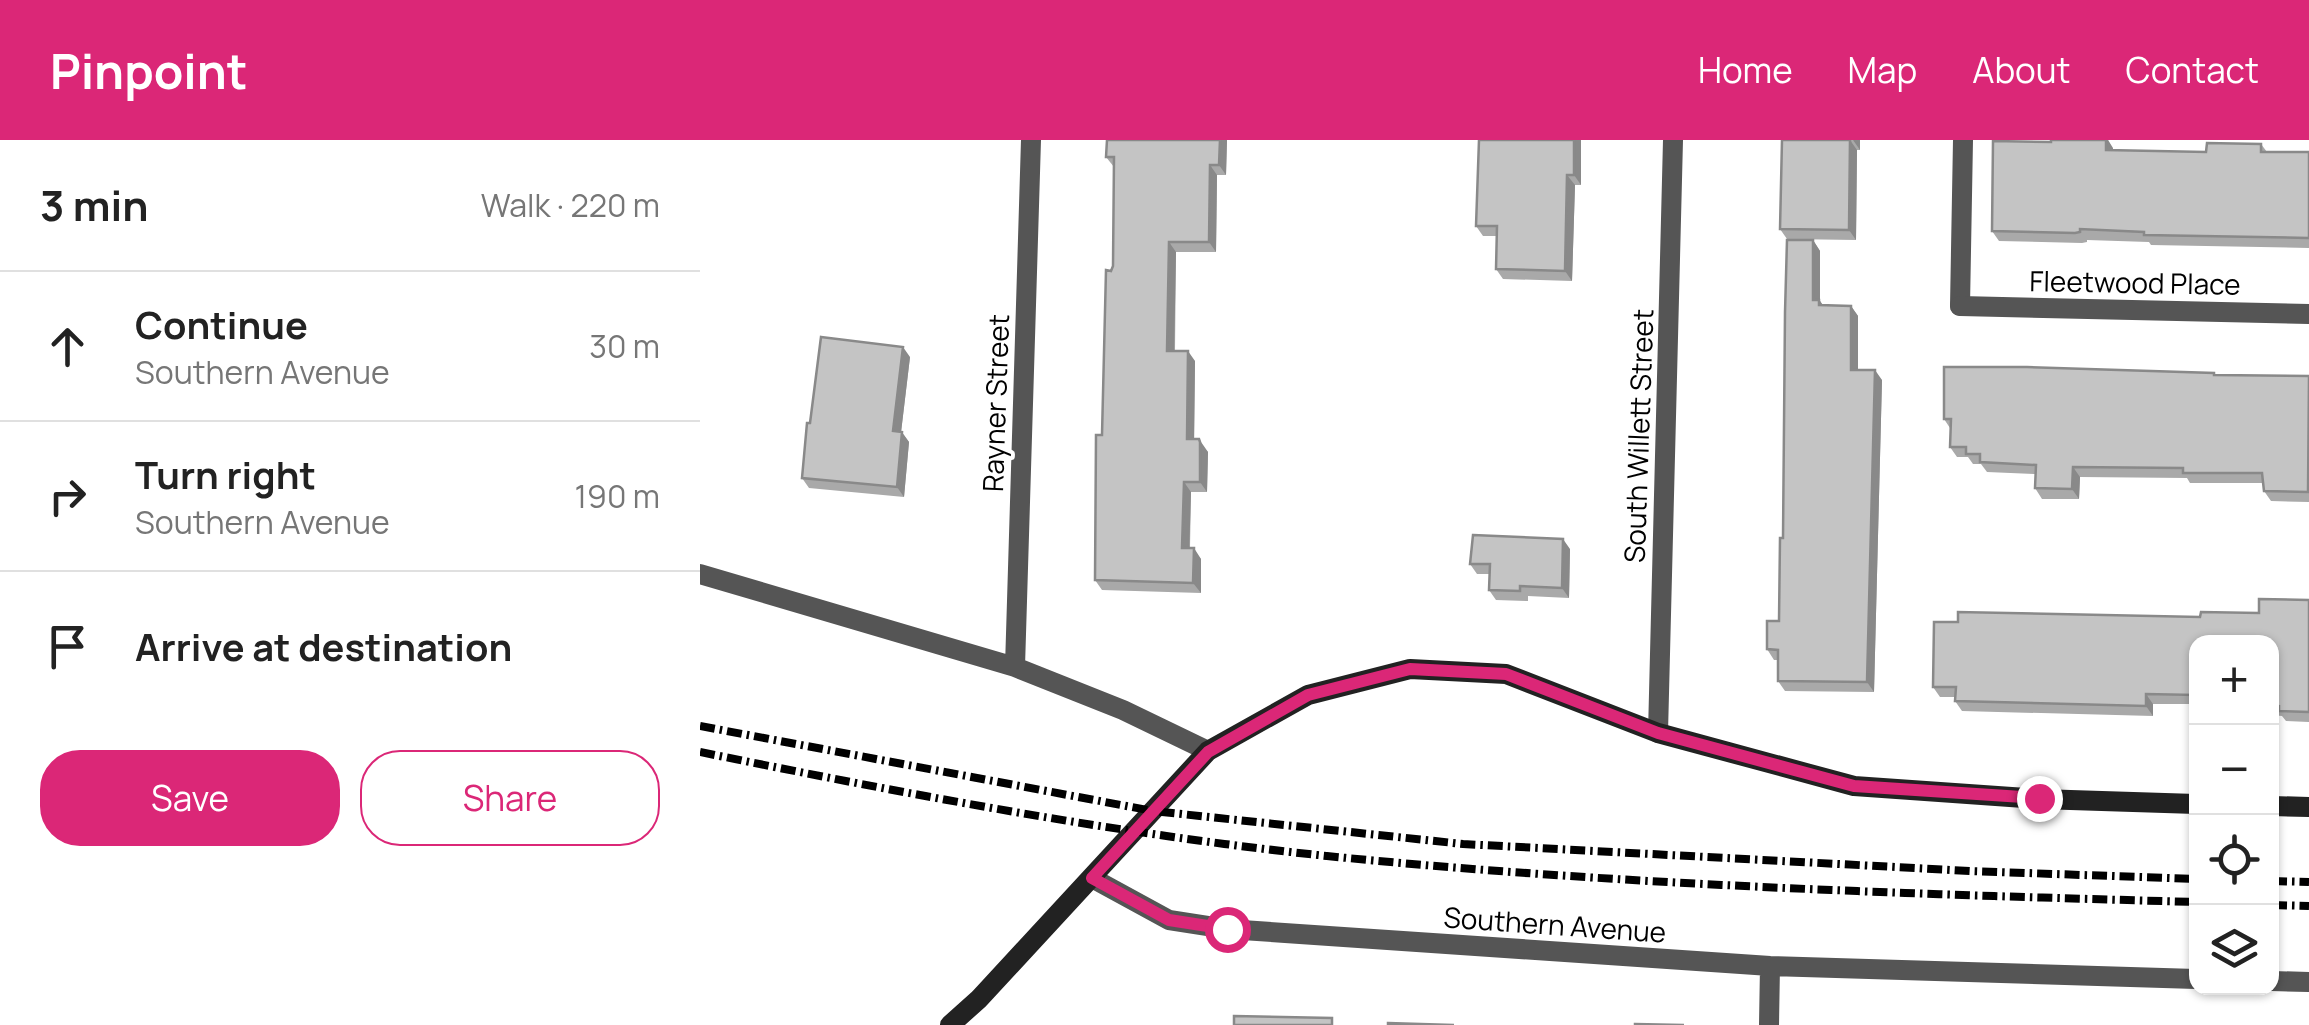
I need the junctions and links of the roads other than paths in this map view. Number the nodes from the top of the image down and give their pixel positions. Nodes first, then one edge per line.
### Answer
1 (1031, 140) edge
2 (1674, 140) edge
3 (1964, 140) edge
4 (2309, 314) edge
5 (700, 574) edge
6 (1015, 667) junction
7 (1658, 733) junction
8 (1208, 752) junction
9 (2189, 804) edge
10 (2279, 806) edge
11 (2309, 807) edge
12 (1092, 878) junction
13 (1770, 966) junction
14 (2189, 979) edge
15 (2279, 981) edge
16 (2309, 982) edge
17 (950, 1025) edge
18 (1769, 1025) edge

1 - 6 street, Rayner Street
2 - 7 street, South Willett Street
3 - 4 street, Fleetwood Place
5 - 6 street
6 - 8 street
7 - 8 main road
7 - 9 main road
8 - 12 main road
10 - 11 main road
12 - 13 street, Southern Avenue
12 - 17 main road
13 - 14 street, Southern Avenue
13 - 18 street
15 - 16 street

